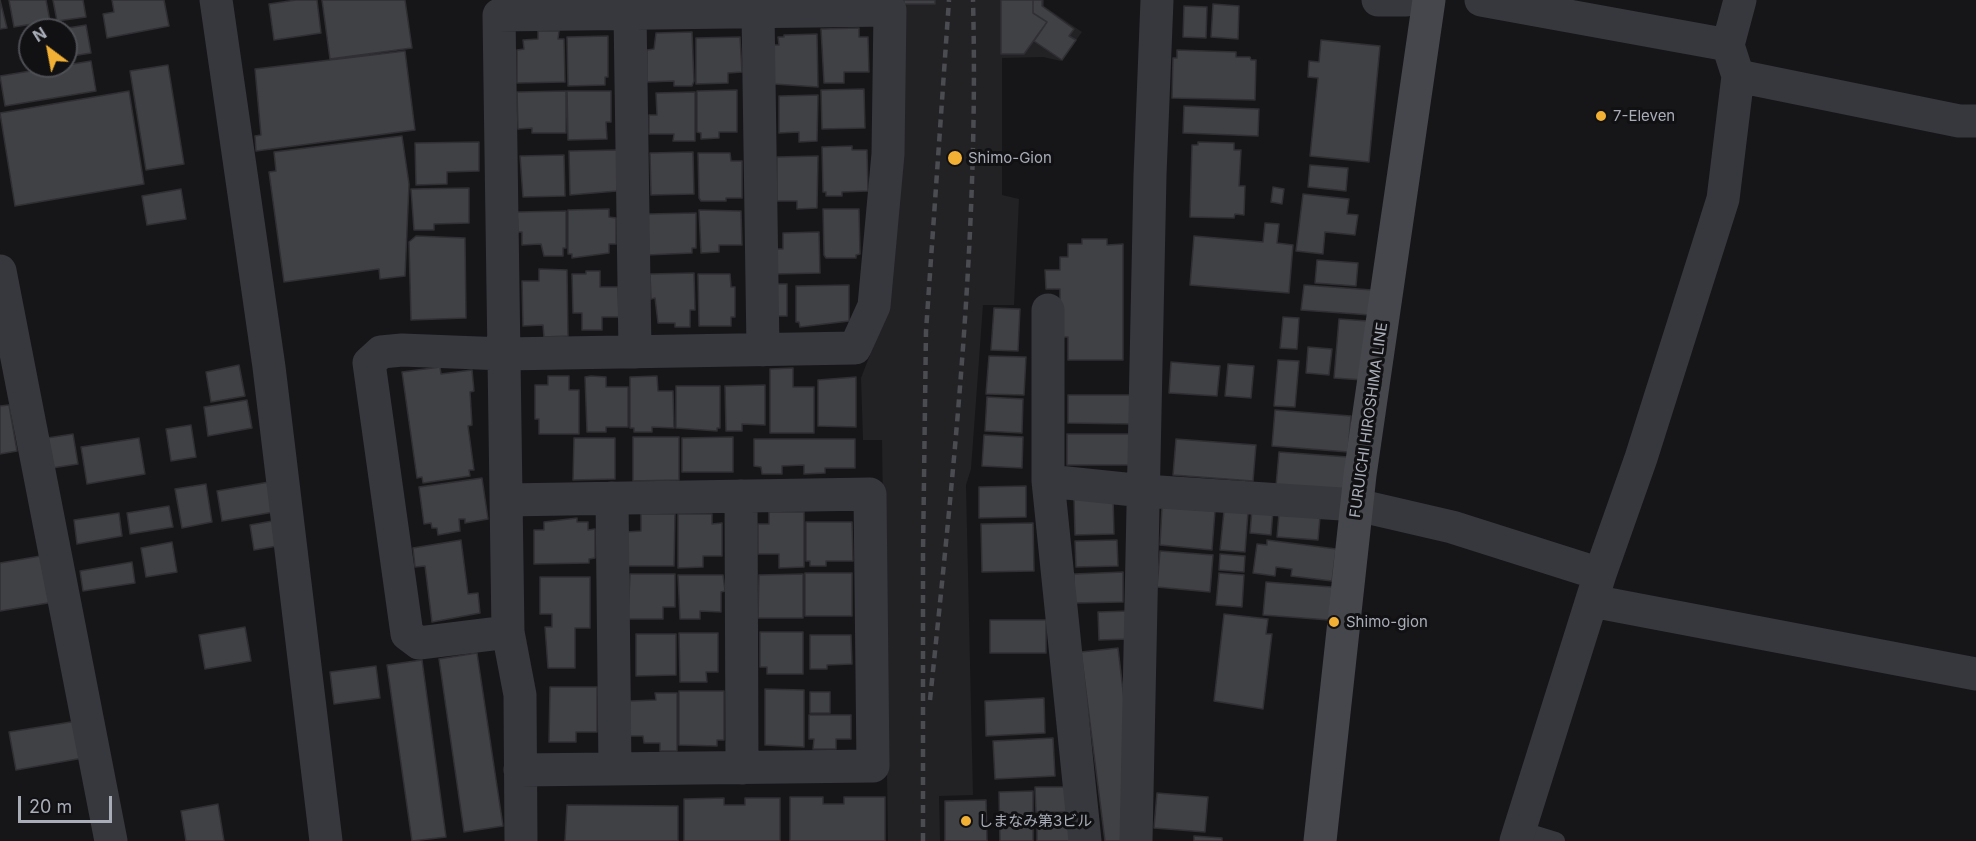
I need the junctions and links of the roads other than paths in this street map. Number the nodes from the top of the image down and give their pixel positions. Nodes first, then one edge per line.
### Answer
1 (216, 0) edge
2 (1157, 0) edge
3 (1378, 0) edge
4 (1406, 0) edge
5 (1429, 0) edge
6 (1481, 0) edge
7 (1740, 0) edge
8 (758, 12) junction
9 (630, 13) junction
10 (1728, 45) junction
11 (1738, 76) junction
12 (1976, 121) edge
13 (0, 271) edge
14 (1048, 310) dead end
15 (763, 350) junction
16 (635, 352) junction
17 (504, 354) junction
18 (1048, 481) junction
19 (1144, 491) junction
20 (741, 496) junction
21 (612, 498) junction
22 (506, 500) junction
23 (1357, 505) junction
24 (1596, 588) junction
25 (508, 632) junction
26 (1976, 674) edge
27 (742, 768) junction
28 (615, 769) junction
29 (520, 770) junction
30 (1518, 836) edge
31 (111, 841) edge
32 (326, 841) edge
33 (521, 841) edge
34 (1085, 841) edge
35 (1136, 841) edge
36 (1320, 841) edge
37 (1556, 841) edge

1 - 32 street
2 - 19 street
3 - 4 street
5 - 23 main road, FURUICHI HIROSHIMA LINE
6 - 10 street
7 - 10 street
8 - 9 street
8 - 15 street
8 - 15 street
9 - 16 street
9 - 17 street
10 - 11 street
11 - 12 street
11 - 24 street
13 - 31 street
14 - 18 street
15 - 16 street
16 - 17 street
17 - 22 street
17 - 25 street
18 - 19 street
18 - 34 street
19 - 23 street
19 - 35 street
20 - 21 street
20 - 27 street
20 - 27 street
21 - 22 street
21 - 28 street
22 - 25 street
23 - 24 street
23 - 36 main road, FURUICHI HIROSHIMA LINE
24 - 26 street
24 - 30 street
25 - 29 street
27 - 28 street
28 - 29 street
29 - 33 street
30 - 37 lane

